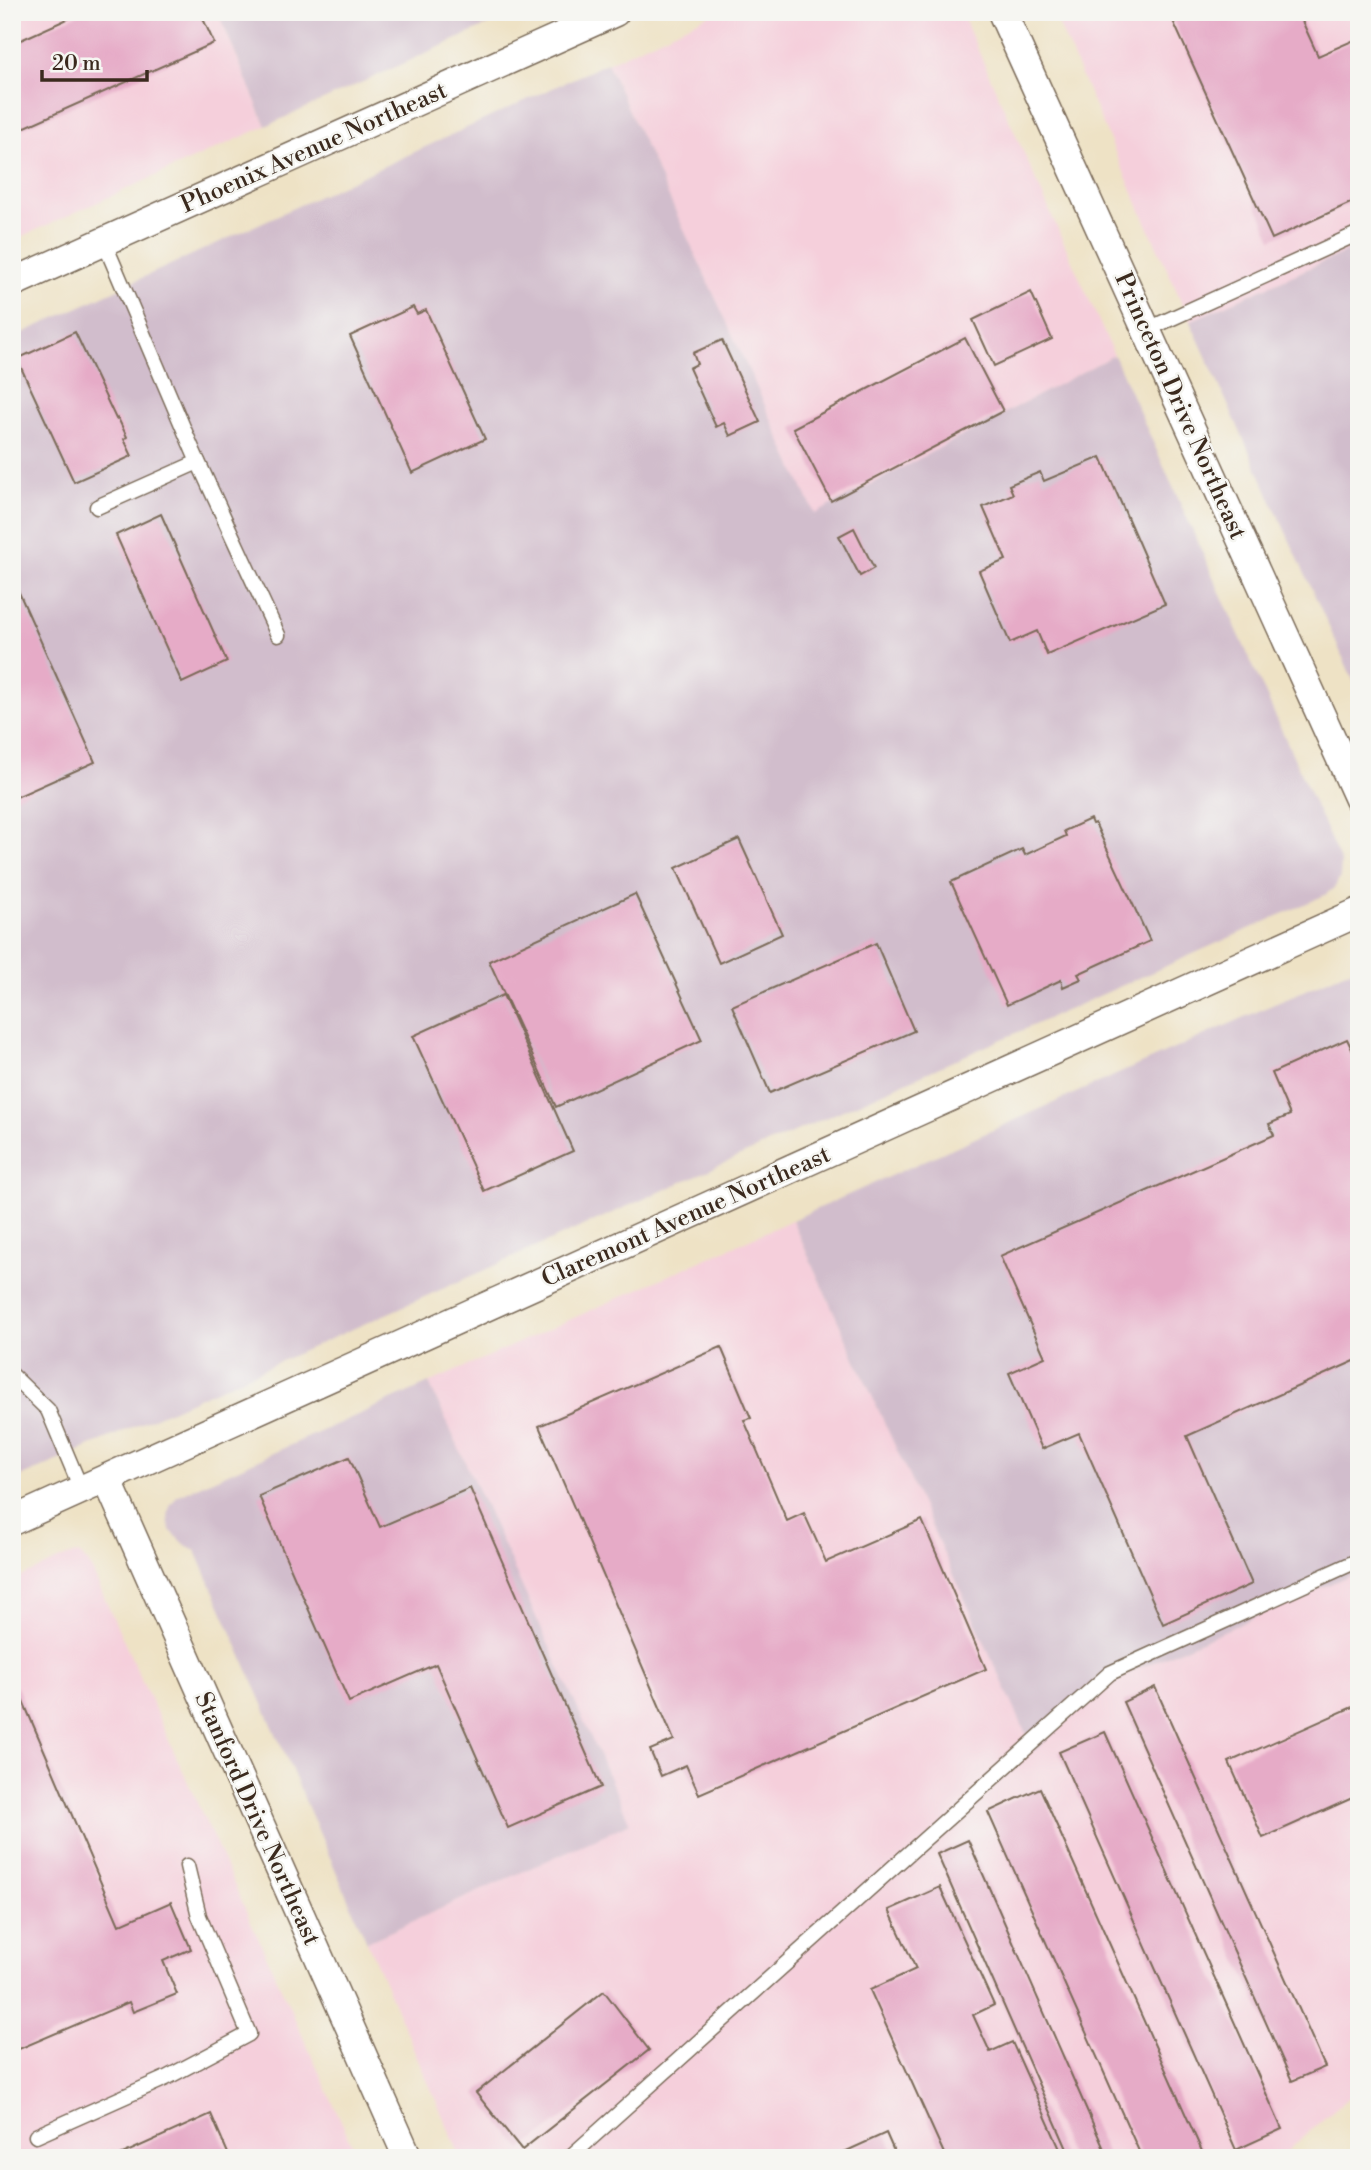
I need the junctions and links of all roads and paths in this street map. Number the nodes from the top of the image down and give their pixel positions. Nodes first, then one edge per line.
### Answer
1 (615, 12) edge
2 (1002, 12) edge
3 (1359, 233) edge
4 (104, 242) junction
5 (12, 283) edge
6 (1146, 330) junction
7 (198, 462) junction
8 (97, 507) dead end
9 (278, 635) dead end
10 (1359, 799) edge
11 (1359, 912) edge
12 (12, 1375) edge
13 (94, 1485) junction
14 (12, 1521) edge
15 (1359, 1560) edge
16 (187, 1866) dead end
17 (36, 2136) dead end
18 (408, 2158) edge
19 (569, 2158) edge

1 - 4 street, Phoenix Avenue Northeast
2 - 6 street, Princeton Drive Northeast
3 - 6 lane
4 - 5 street, Phoenix Avenue Northeast
4 - 7 lane
6 - 10 street, Princeton Drive Northeast
7 - 8 lane
7 - 9 lane
11 - 13 street, Claremont Avenue Northeast
12 - 13 lane
13 - 14 street, Claremont Avenue Northeast
13 - 18 street, Stanford Drive Northeast
15 - 19 lane
16 - 17 lane

